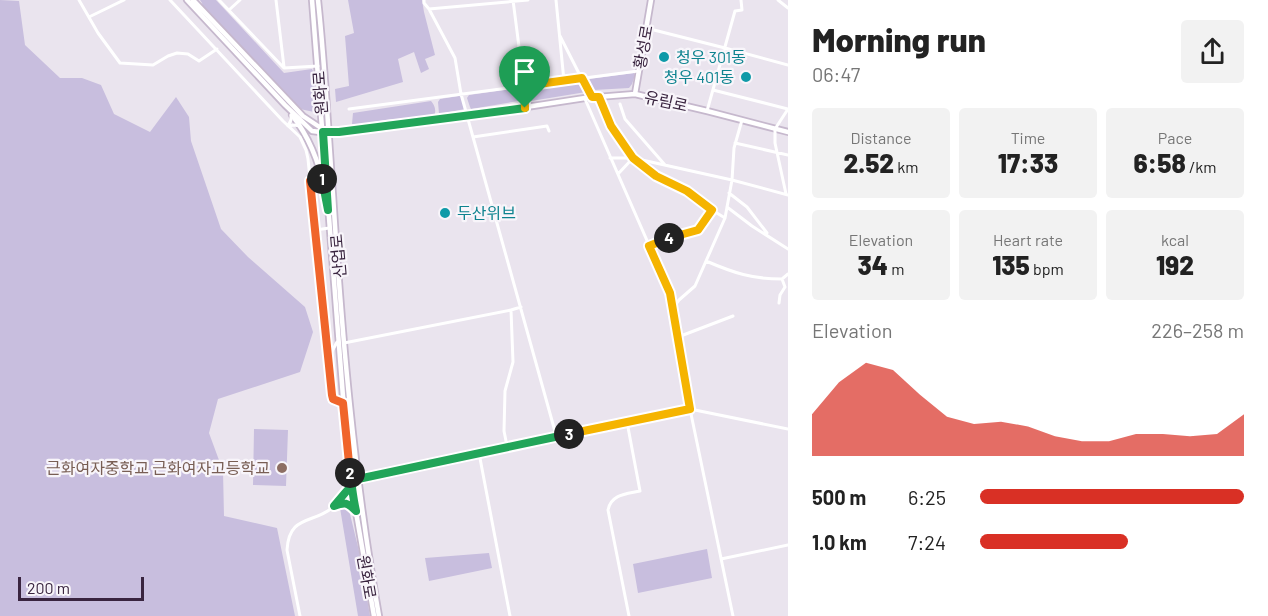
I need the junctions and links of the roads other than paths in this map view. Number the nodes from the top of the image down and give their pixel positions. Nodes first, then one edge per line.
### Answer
1 (79, 0) edge
2 (124, 0) edge
3 (170, 0) edge
4 (187, 0) edge
5 (193, 0) edge
6 (219, 0) edge
7 (240, 0) edge
8 (276, 0) edge
9 (312, 0) edge
10 (318, 0) edge
11 (424, 0) edge
12 (528, 0) edge
13 (556, 0) edge
14 (651, 0) edge
15 (741, 0) edge
16 (778, 0) edge
17 (514, 1) edge
18 (788, 8) edge
19 (429, 9) junction
20 (229, 10) junction
21 (89, 17) junction
22 (646, 28) junction
23 (559, 34) junction
24 (725, 48) junction
25 (217, 49) junction
26 (788, 65) edge
27 (318, 66) junction
28 (285, 68) junction
29 (638, 71) junction
30 (582, 78) junction
31 (564, 81) junction
32 (524, 86) junction
33 (713, 90) junction
34 (461, 94) junction
35 (635, 94) junction
36 (592, 97) junction
37 (599, 97) junction
38 (585, 98) junction
39 (620, 104) dead end
40 (285, 105) junction
41 (525, 108) junction
42 (788, 109) edge
43 (349, 110) dead end
44 (707, 111) junction
45 (291, 114) junction
46 (468, 116) junction
47 (742, 119) junction
48 (288, 126) junction
49 (302, 128) junction
50 (775, 129) junction
51 (324, 131) junction
52 (549, 131) dead end
53 (788, 132) edge
54 (474, 137) junction
55 (735, 143) junction
56 (777, 152) junction
57 (788, 155) edge
58 (610, 158) junction
59 (633, 158) junction
60 (665, 165) junction
61 (618, 174) junction
62 (322, 179) junction
63 (732, 180) junction
64 (310, 181) junction
65 (729, 193) junction
66 (787, 194) edge
67 (727, 207) junction
68 (328, 210) junction
69 (712, 210) junction
70 (725, 218) junction
71 (329, 228) junction
72 (316, 230) junction
73 (768, 235) junction
74 (649, 246) junction
75 (788, 249) edge
76 (706, 261) junction
77 (788, 274) edge
78 (782, 279) junction
79 (786, 288) edge
80 (780, 303) dead end
81 (521, 307) junction
82 (673, 308) junction
83 (511, 309) junction
84 (734, 316) dead end
85 (678, 338) junction
86 (338, 340) junction
87 (345, 343) junction
88 (328, 359) junction
89 (343, 403) junction
90 (690, 409) junction
91 (627, 422) junction
92 (788, 429) edge
93 (556, 436) junction
94 (507, 447) junction
95 (479, 453) junction
96 (358, 479) junction
97 (351, 485) junction
98 (334, 506) junction
99 (356, 511) junction
100 (788, 545) edge
101 (721, 559) junction
102 (300, 616) edge
103 (374, 616) edge
104 (379, 616) edge
105 (510, 616) edge
106 (629, 616) edge
107 (733, 616) edge

1 - 21 street
2 - 21 street
3 - 25 street
4 - 40 street
5 - 51 street
6 - 20 street
7 - 20 street
8 - 28 street
9 - 27 street, 원화로
10 - 51 street, 원화로
11 - 19 street
12 - 17 street
13 - 23 street
14 - 22 street, 황성로
15 - 24 street
16 - 18 street
17 - 19 street
17 - 32 street
19 - 34 street
20 - 28 street
21 - 25 street
22 - 24 street
22 - 29 street, 황성로
23 - 30 street
23 - 31 street
24 - 26 street
24 - 33 street
25 - 48 street
27 - 28 street
27 - 51 street, 원화로
29 - 30 street
29 - 35 street, 황성로
30 - 31 street
30 - 36 street
31 - 32 street
32 - 34 street
32 - 41 street
33 - 42 street
33 - 44 street
34 - 43 street
34 - 46 street
35 - 37 street, 유림로
35 - 44 street, 유림로
36 - 37 street, 유림로
36 - 38 street, 유림로
37 - 59 street
38 - 41 street, 유림로
38 - 58 street
39 - 60 street
40 - 45 street
40 - 51 street
41 - 46 street, 유림로
42 - 50 street
44 - 47 street, 유림로
45 - 48 street
45 - 49 street
46 - 51 street, 유림로
46 - 54 street
47 - 50 street, 유림로
47 - 55 street
48 - 49 street
48 - 64 street
49 - 62 street
50 - 53 street, 유림로
50 - 56 street
51 - 68 street, 원화로
51 - 87 street, 산업로
52 - 54 street
54 - 81 street
55 - 56 street
55 - 63 street
56 - 57 street
56 - 66 street
58 - 59 street
58 - 61 street
59 - 60 street
59 - 61 street
59 - 69 street
60 - 63 street
61 - 74 street
62 - 64 street
62 - 68 street
63 - 65 street
63 - 66 street
64 - 72 street
65 - 67 street
65 - 73 street
67 - 70 street
67 - 73 street
68 - 71 street, 원화로
69 - 70 street
69 - 74 street
70 - 76 street
71 - 72 street
71 - 86 street, 원화로
72 - 88 street
73 - 75 street
74 - 82 street
76 - 78 street
76 - 82 street
77 - 78 street
78 - 79 street
79 - 80 street
81 - 83 street
81 - 93 street
82 - 85 street
83 - 87 street
83 - 94 street
84 - 85 street
85 - 90 street
86 - 88 street
86 - 89 street, 원화로
87 - 96 street, 산업로
88 - 89 street
89 - 97 street, 원화로
90 - 91 street
90 - 92 street
90 - 101 street
91 - 93 street
91 - 106 street
93 - 94 street
94 - 95 street
95 - 96 street
95 - 105 street
96 - 97 street
96 - 104 street, 산업로
97 - 98 street
97 - 99 street, 원화로
98 - 99 street
98 - 102 street
99 - 103 street, 원화로
100 - 101 street
101 - 107 street

